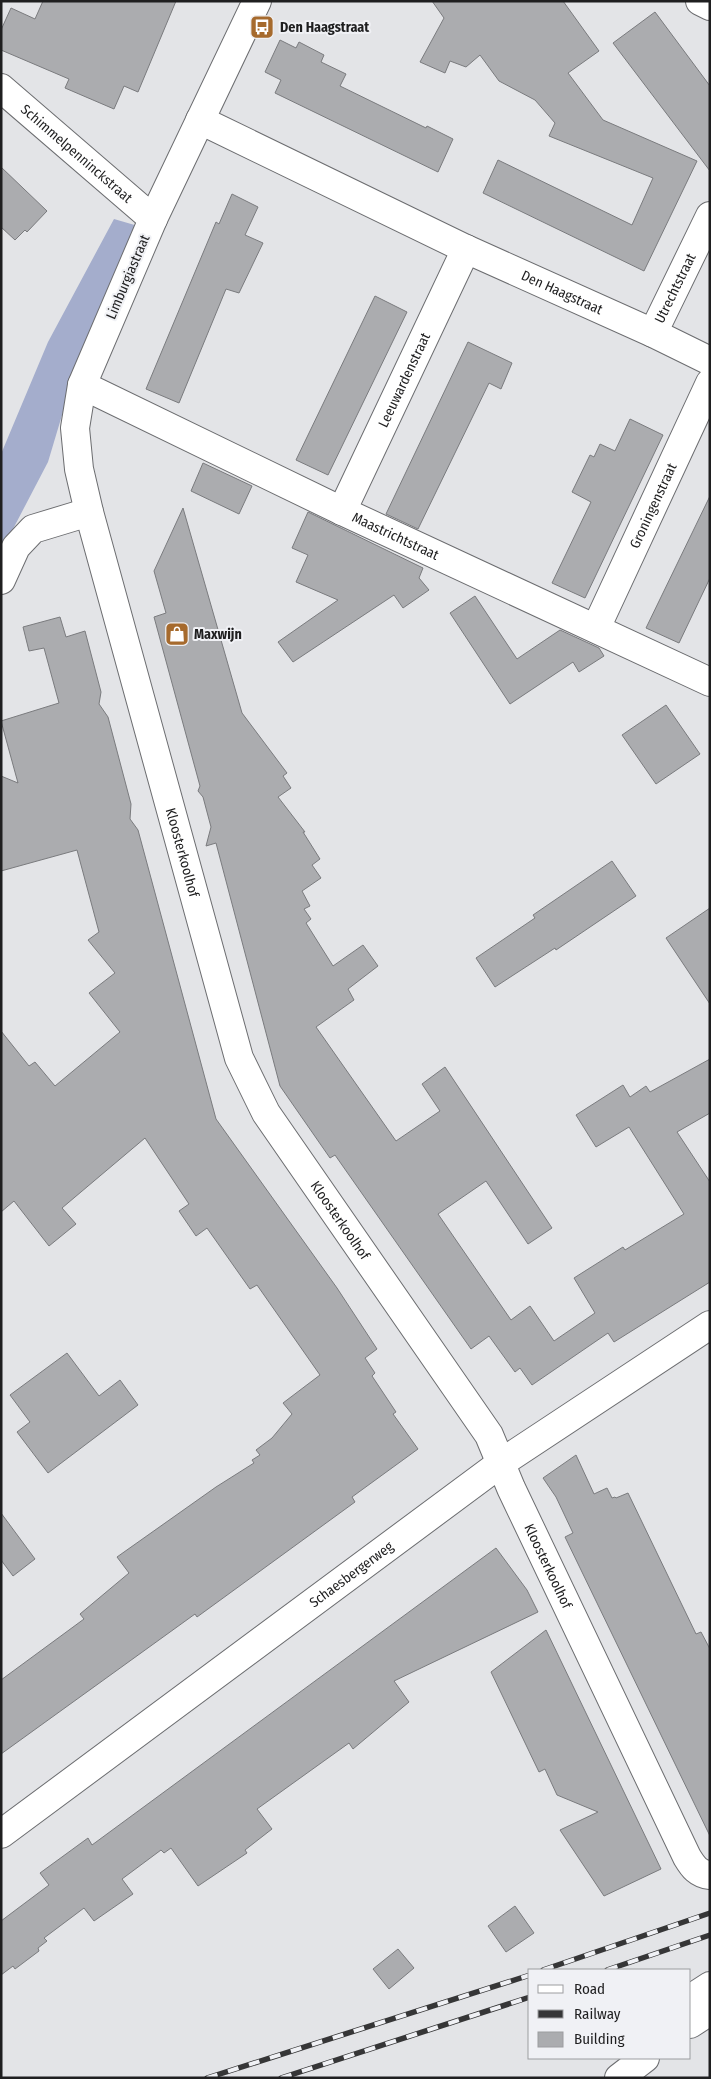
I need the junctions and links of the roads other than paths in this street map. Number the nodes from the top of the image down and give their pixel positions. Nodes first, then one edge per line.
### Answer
1 (257, 1) edge
2 (700, 1) edge
3 (710, 6) edge
4 (1, 88) edge
5 (200, 120) junction
6 (710, 216) edge
7 (153, 219) junction
8 (466, 249) junction
9 (653, 333) junction
10 (710, 361) edge
11 (710, 383) edge
12 (82, 386) junction
13 (342, 511) junction
14 (89, 512) junction
15 (1, 580) edge
16 (596, 628) junction
17 (710, 682) edge
18 (710, 1325) edge
19 (501, 1463) junction
20 (1, 1834) edge
21 (710, 1875) edge
22 (710, 1986) edge
23 (691, 1998) edge
24 (710, 2010) edge
25 (691, 2023) edge
26 (632, 2059) edge
27 (643, 2059) edge
28 (618, 2078) edge

1 - 5 street, Limburgiastraat
2 - 3 street
4 - 7 street, Schimmelpenninckstraat
5 - 7 street, Limburgiastraat
5 - 8 street, Den Haagstraat
6 - 9 street, Utrechtstraat
7 - 12 street, Limburgiastraat
8 - 9 street, Den Haagstraat
8 - 13 street, Leeuwardenstraat
9 - 10 street, Den Haagstraat
11 - 16 street, Groningenstraat
12 - 13 street, Maastrichtstraat
12 - 14 street, Limburgiastraat
13 - 16 street, Maastrichtstraat
14 - 15 street
14 - 19 street, Kloosterkoolhof
16 - 17 street, Maastrichtstraat
18 - 19 street, Schaesbergerweg
19 - 20 street, Schaesbergerweg
19 - 21 street, Kloosterkoolhof
22 - 23 street
24 - 25 street
26 - 28 street
27 - 28 street

